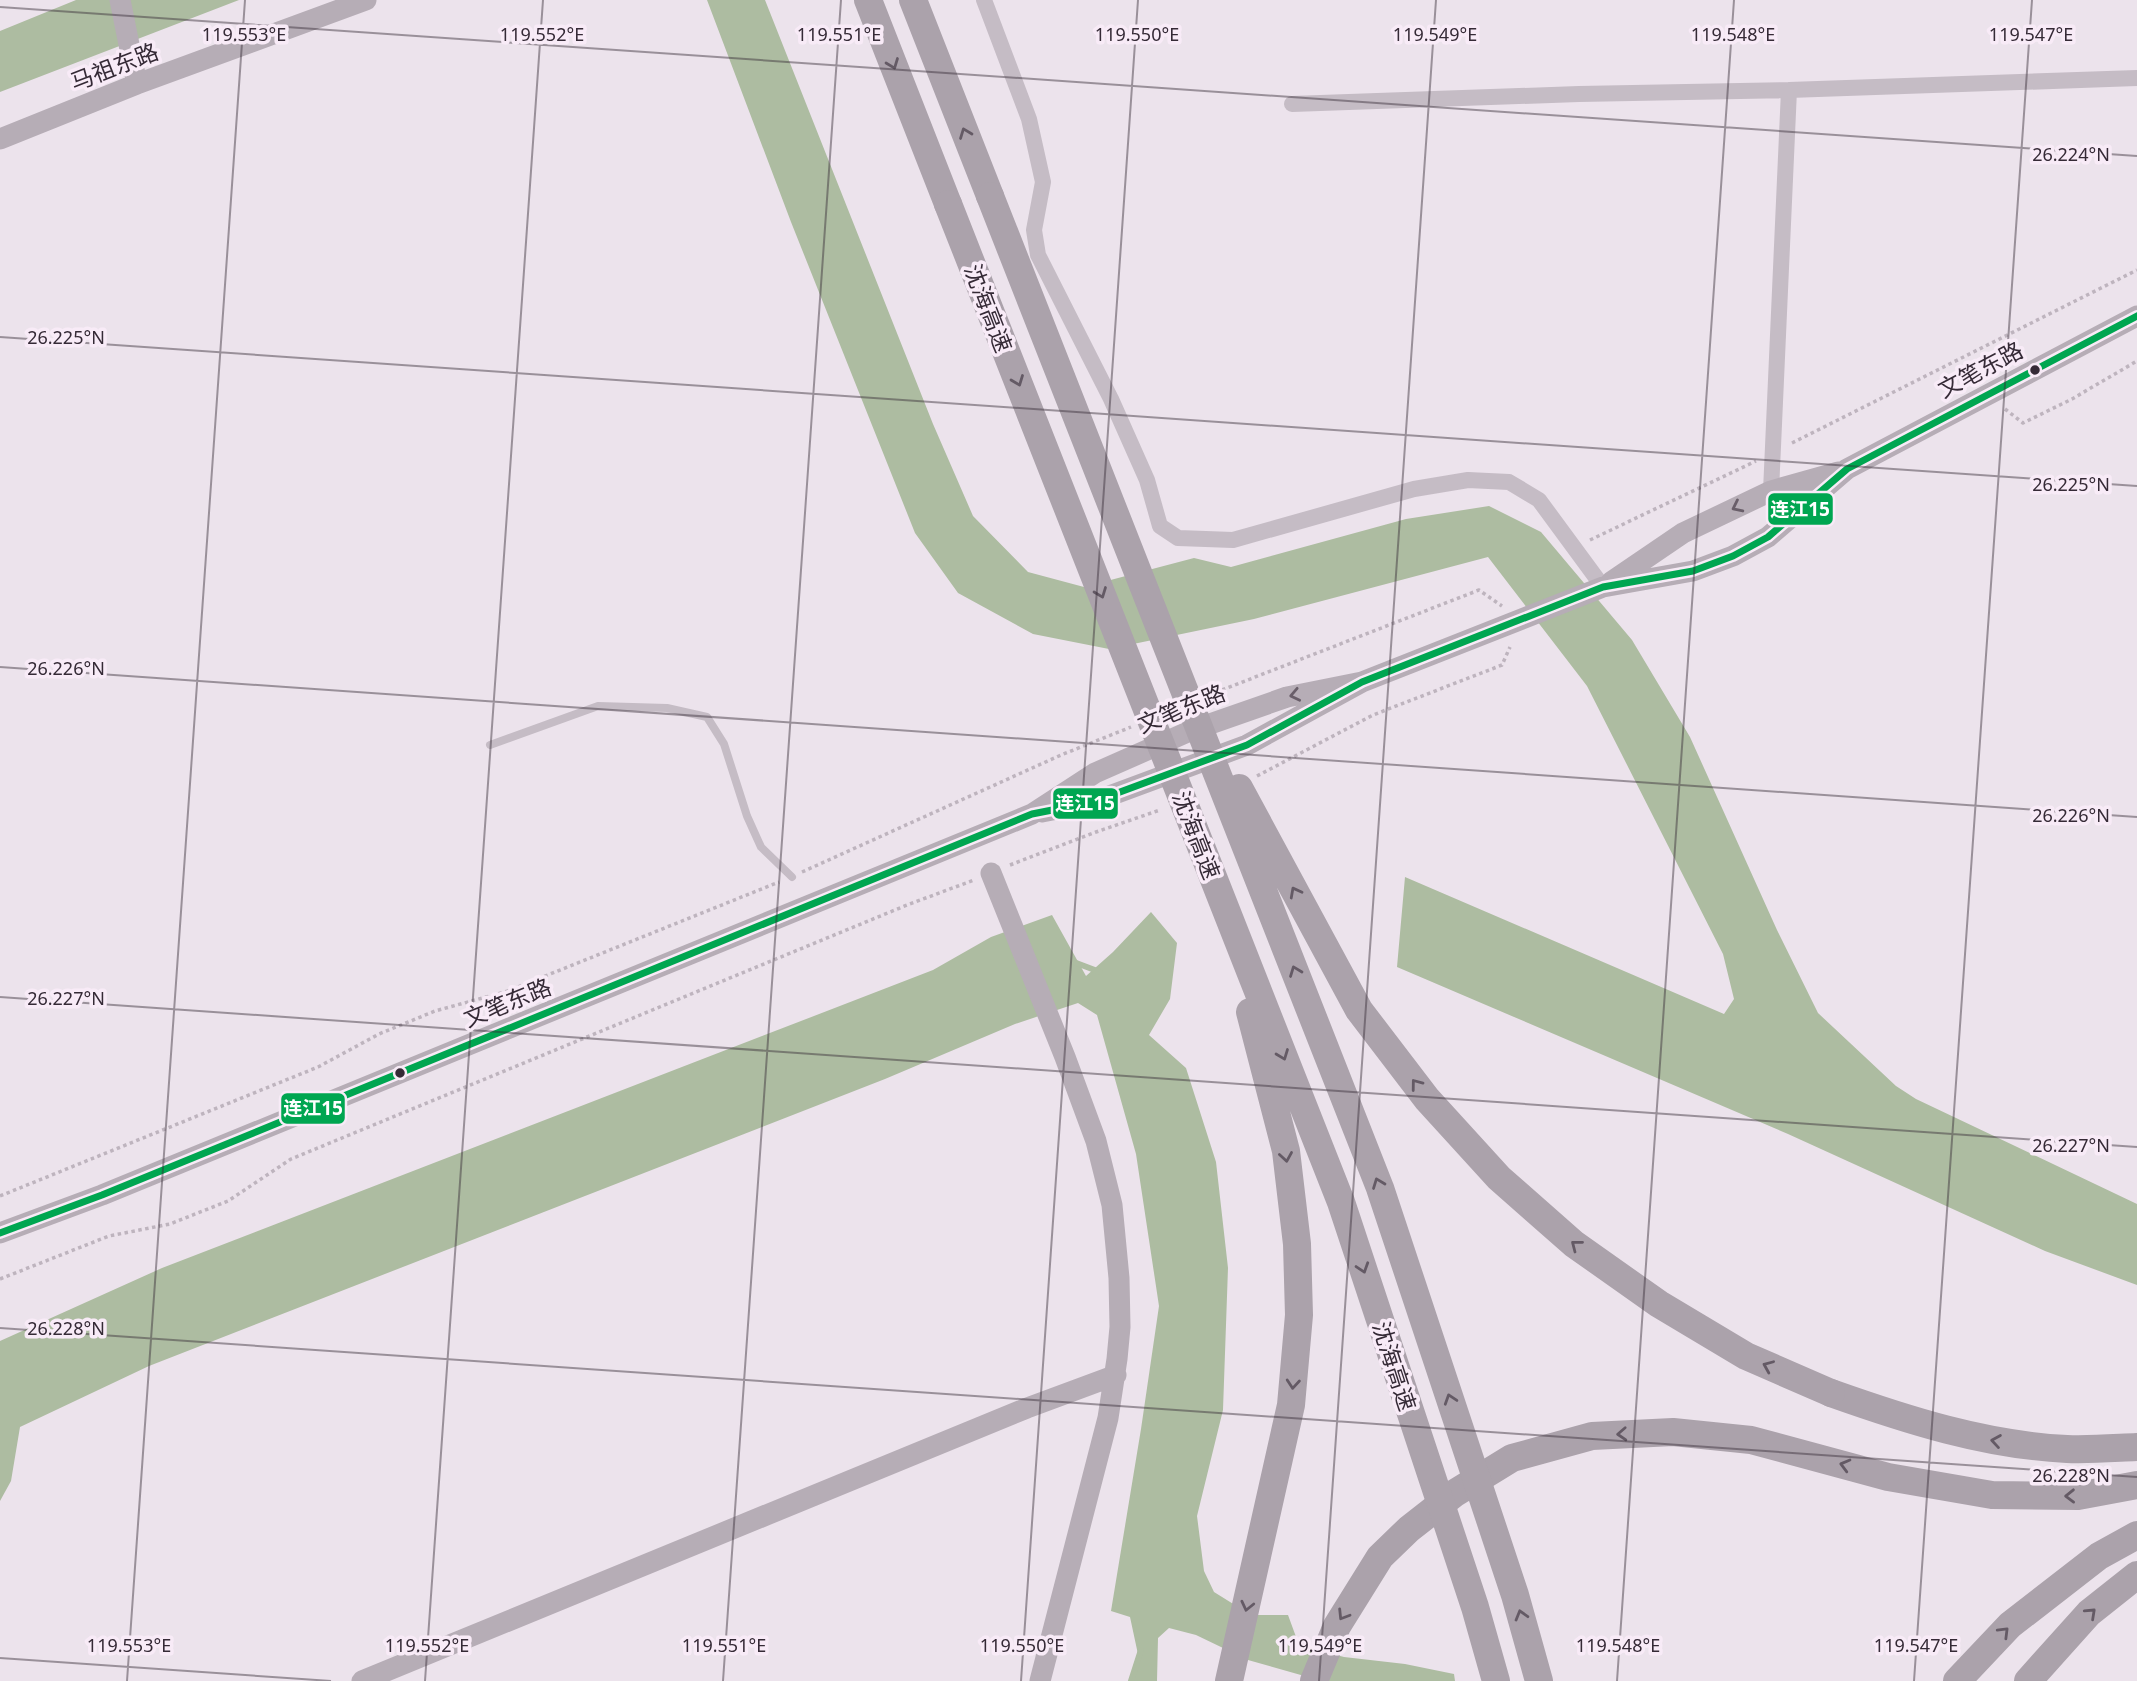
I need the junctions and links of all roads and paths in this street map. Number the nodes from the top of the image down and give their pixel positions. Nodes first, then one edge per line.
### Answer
1 (120, 0) edge
2 (366, 0) edge
3 (868, 0) edge
4 (912, 0) edge
5 (984, 0) edge
6 (2137, 78) edge
7 (137, 84) junction
8 (1789, 90) junction
9 (1292, 104) dead end
10 (0, 139) edge
11 (2137, 270) edge
12 (2137, 316) edge
13 (2137, 361) edge
14 (1987, 395) junction
15 (1772, 453) junction
16 (1847, 469) junction
17 (1771, 491) junction
18 (1575, 548) junction
19 (1603, 587) junction
20 (1522, 620) junction
21 (1180, 680) junction
22 (1362, 682) junction
23 (1201, 698) dead end
24 (1144, 721) junction
25 (489, 745) dead end
26 (1250, 779) dead end
27 (1160, 810) dead end
28 (1032, 814) junction
29 (991, 873) junction
30 (792, 877) junction
31 (0, 1196) edge
32 (0, 1233) edge
33 (0, 1279) edge
34 (1116, 1375) junction
35 (2137, 1447) edge
36 (2137, 1485) edge
37 (2137, 1535) edge
38 (2137, 1575) edge
39 (362, 1681) edge
40 (1040, 1681) edge
41 (1229, 1681) edge
42 (1314, 1681) edge
43 (1496, 1681) edge
44 (1539, 1681) edge
45 (1957, 1681) edge
46 (2028, 1681) edge

1 - 7 main road
2 - 7 main road, 马祖东路
3 -> 24 highway, 沈海高速, bridge
21 -> 4 highway, 沈海高速, bridge
5 - 18 street
6 - 8 street
7 - 10 main road, 马祖东路
8 - 9 street
8 - 15 street
11 - 15 path
12 - 14 main road, 文笔东路
13 - 14 path
14 - 16 main road, 文笔东路
15 - 17 street
15 - 18 path
16 - 17 main road, 文笔东路
16 - 19 main road, 文笔东路
17 -> 19 main road, 文笔东路
18 - 19 street
19 - 20 main road, 文笔东路
20 - 22 main road, 文笔东路
20 - 23 path
20 - 26 path
35 -> 21 highway, bridge
44 -> 21 highway, 沈海高速, bridge
22 - 28 main road, 文笔东路
22 -> 28 main road, 文笔东路
24 - 30 path
24 -> 41 highway, bridge
24 -> 43 highway, 沈海高速, bridge
25 - 30 lane
27 - 29 path
28 - 32 main road, 文笔东路
29 - 33 path
29 - 34 main road
30 - 31 path
34 - 39 main road
34 - 40 main road
36 -> 42 highway
45 -> 37 highway
46 -> 38 highway

